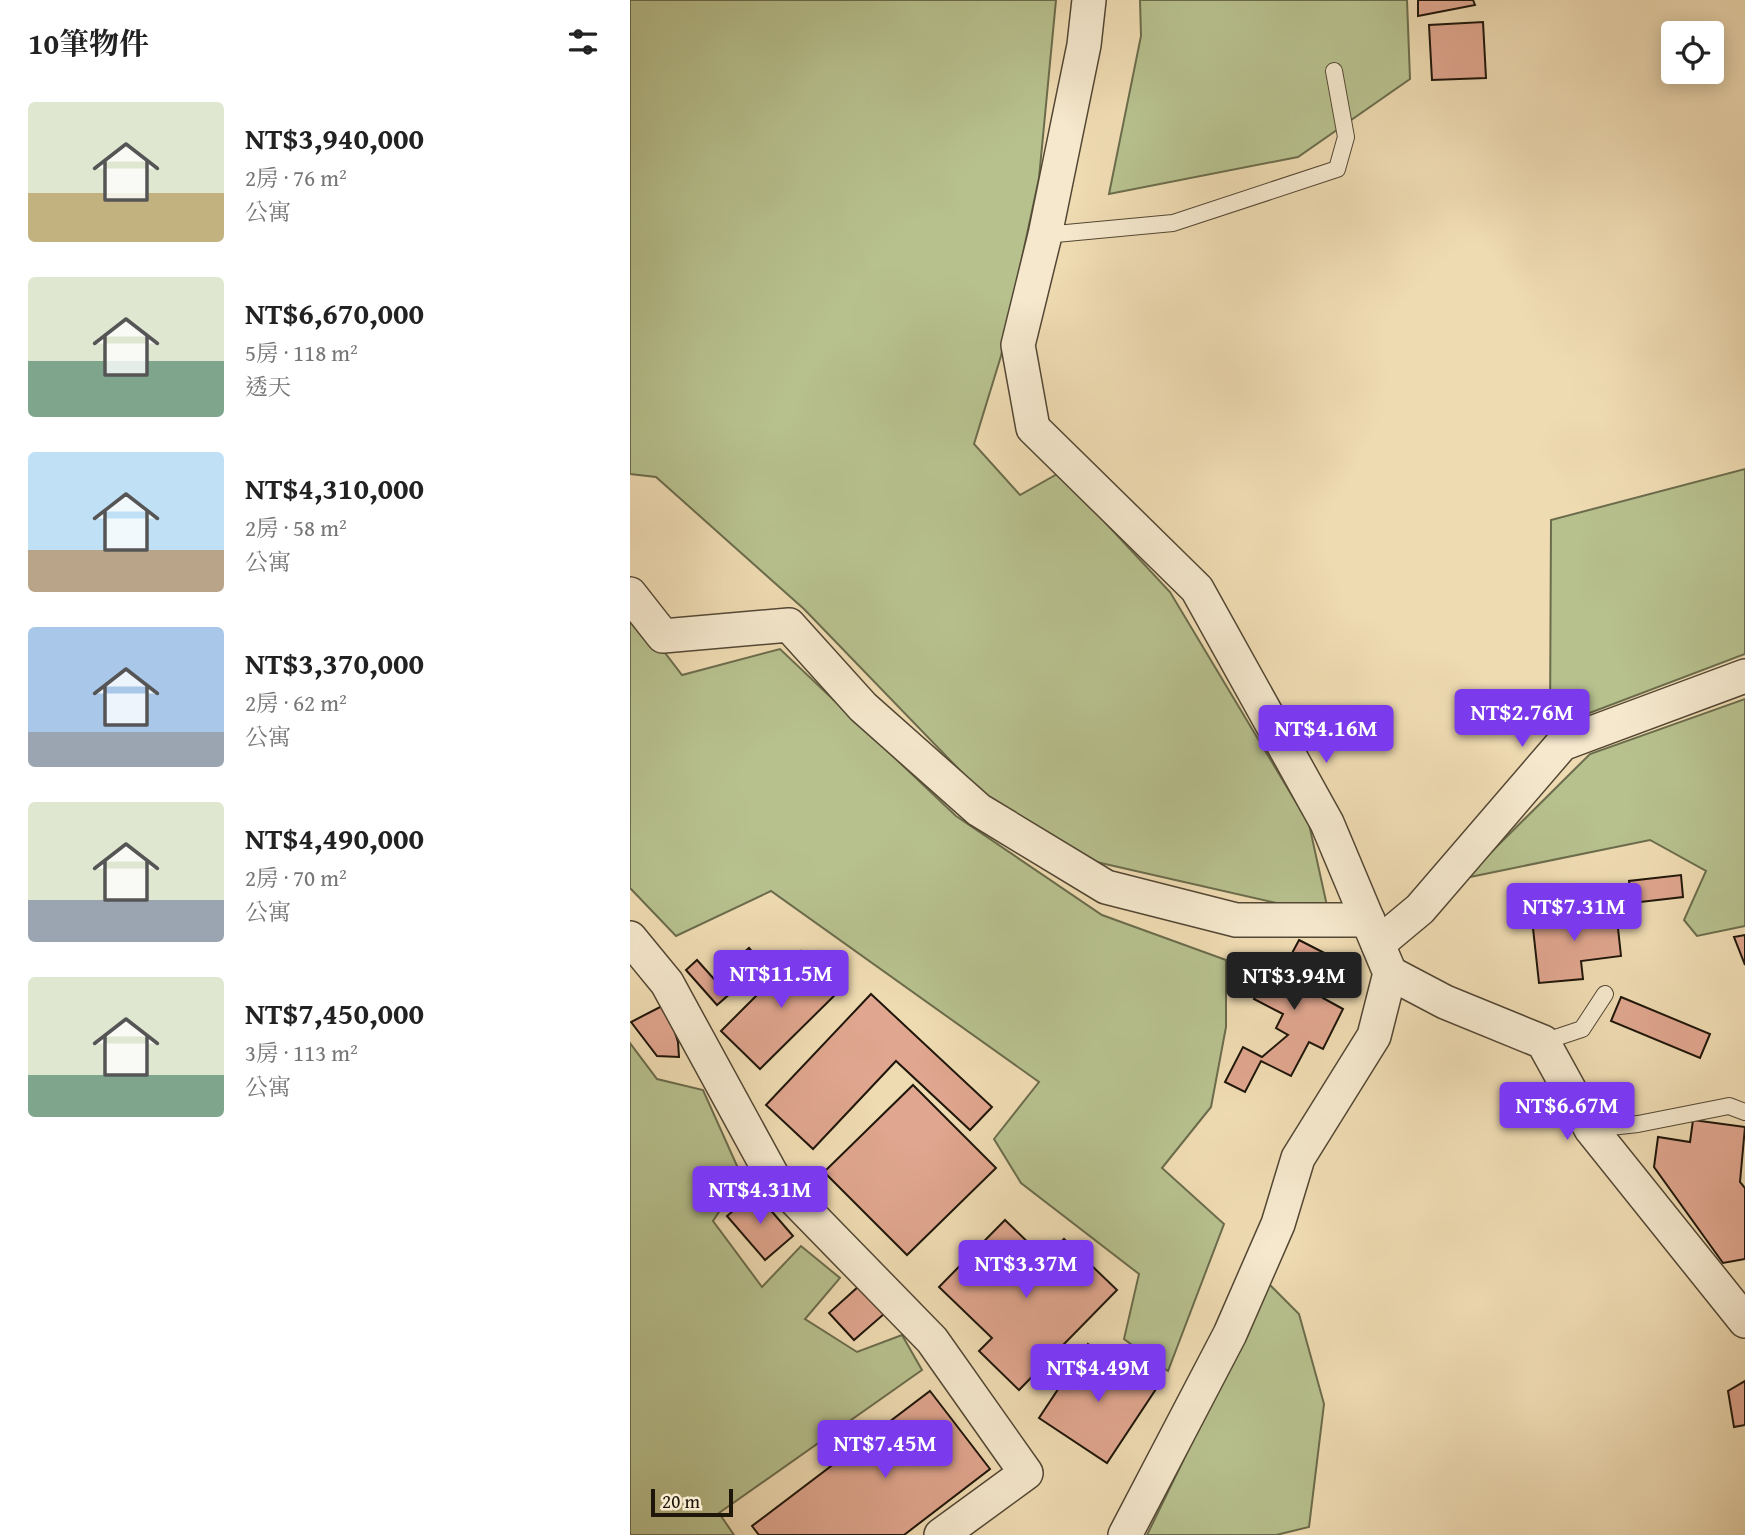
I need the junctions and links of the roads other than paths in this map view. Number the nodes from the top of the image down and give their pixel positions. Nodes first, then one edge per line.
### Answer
1 (1089, 0) edge
2 (1335, 71) dead end
3 (1045, 235) junction
4 (630, 594) edge
5 (1745, 676) edge
6 (630, 938) edge
7 (1378, 946) junction
8 (1605, 994) dead end
9 (1543, 1042) junction
10 (1745, 1112) edge
11 (1591, 1129) junction
12 (1745, 1321) edge
13 (941, 1535) edge
14 (1125, 1535) edge

1 - 3 street
2 - 3 lane
3 - 7 street
4 - 7 street
5 - 7 street
6 - 13 street
7 - 9 street
7 - 14 street
8 - 9 lane
9 - 11 street
10 - 11 lane
11 - 12 street

